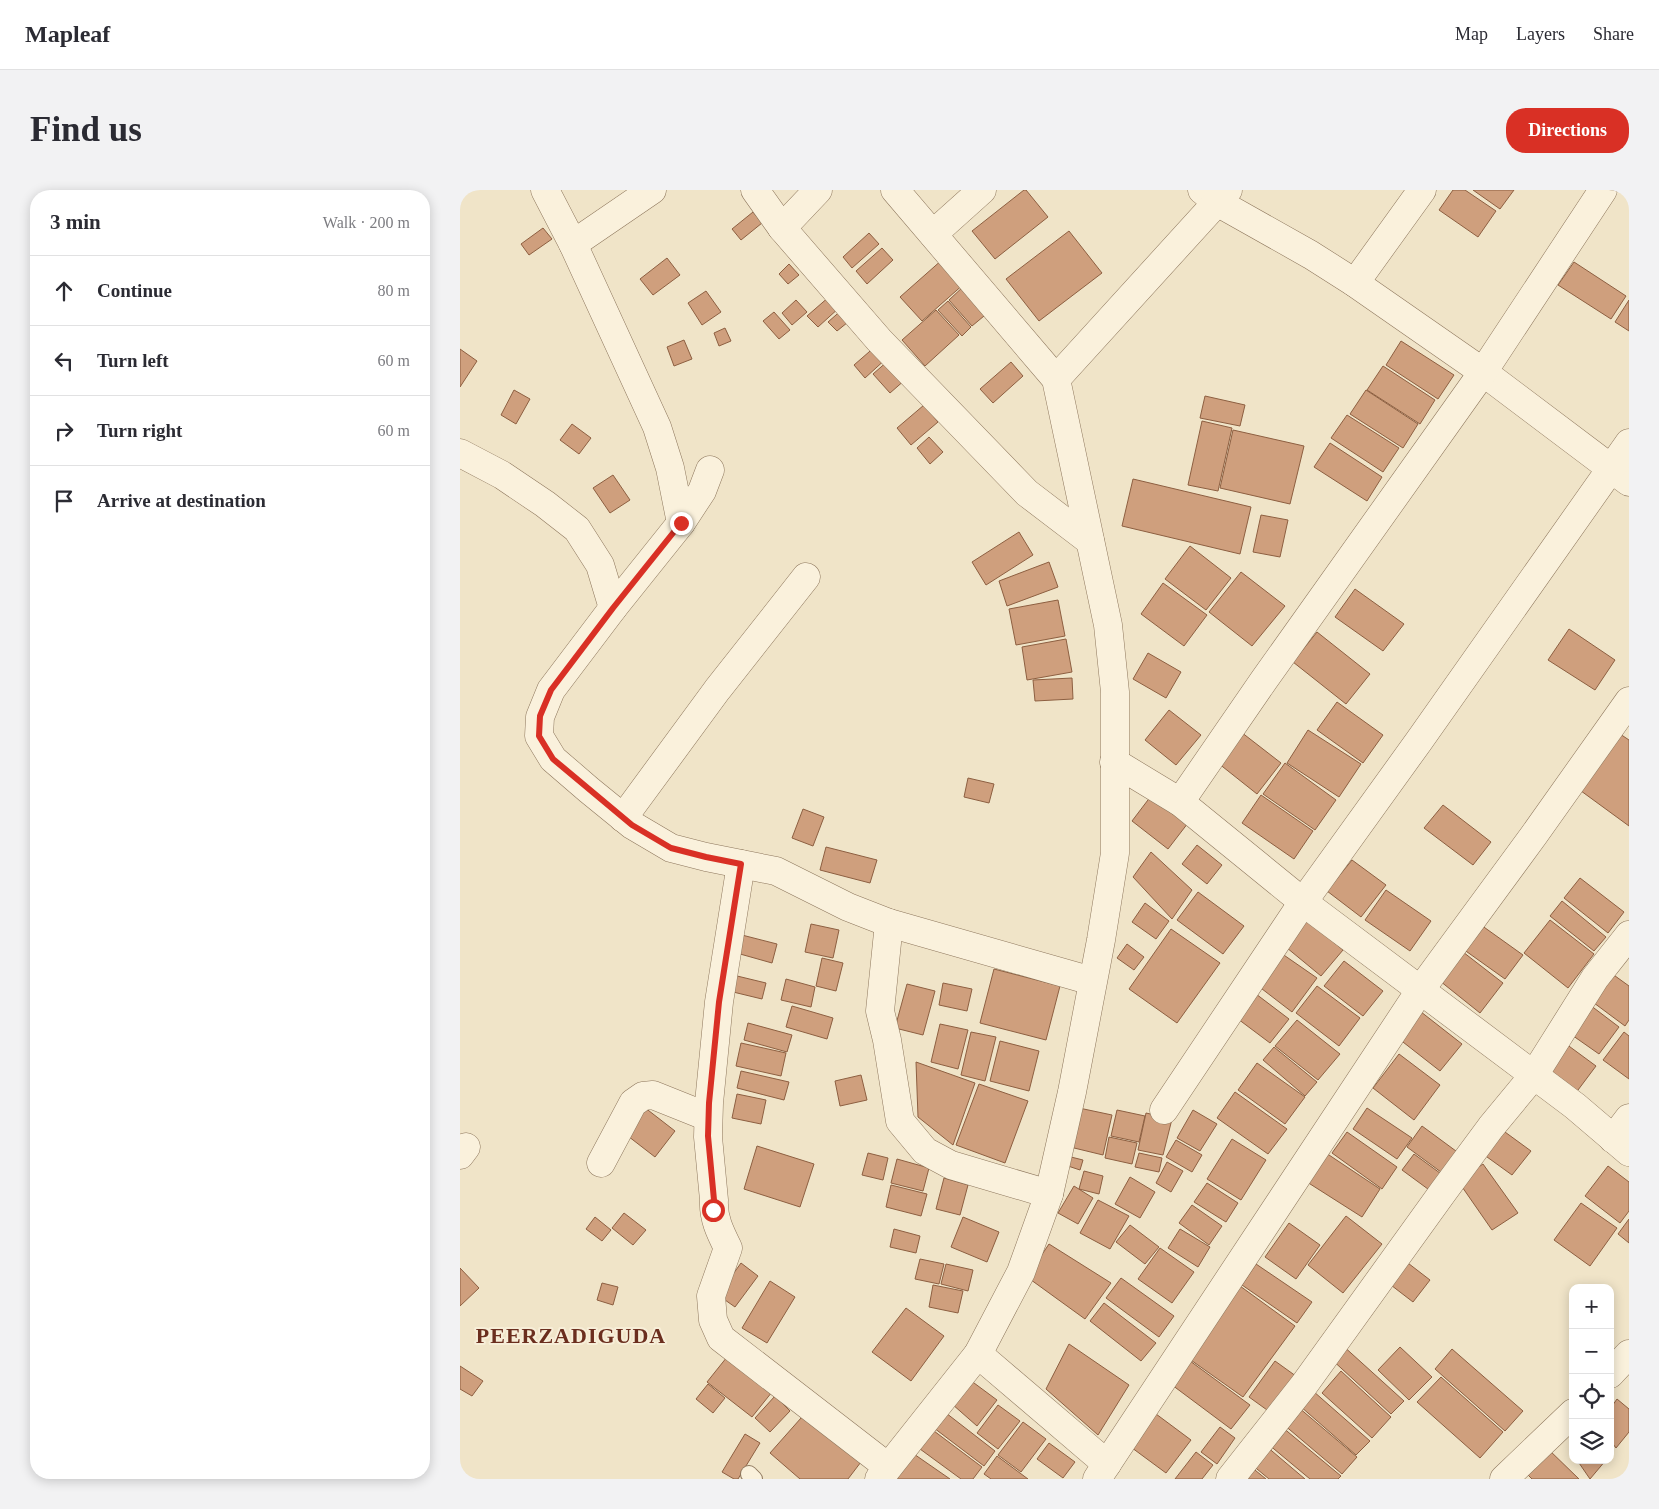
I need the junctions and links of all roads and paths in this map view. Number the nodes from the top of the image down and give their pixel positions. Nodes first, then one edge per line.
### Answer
1 (545, 190) edge
2 (652, 190) edge
3 (755, 190) edge
4 (818, 190) edge
5 (895, 190) edge
6 (982, 190) edge
7 (1422, 190) edge
8 (1604, 190) edge
9 (1216, 194) edge
10 (782, 228) junction
11 (933, 234) junction
12 (573, 244) junction
13 (1355, 283) junction
14 (1482, 372) junction
15 (1056, 378) junction
16 (1629, 443) edge
17 (460, 453) edge
18 (710, 470) dead end
19 (1620, 475) edge
20 (681, 523) junction
21 (1090, 541) junction
22 (806, 577) dead end
23 (613, 608) junction
24 (1629, 701) edge
25 (1114, 762) junction
26 (1180, 802) junction
27 (623, 818) junction
28 (741, 864) junction
29 (1303, 902) junction
30 (889, 923) junction
31 (1629, 935) edge
32 (1092, 981) junction
33 (1421, 989) junction
34 (1534, 1075) junction
35 (1164, 1110) dead end
36 (708, 1117) junction
37 (1624, 1136) edge
38 (601, 1163) dead end
39 (1049, 1194) junction
40 (978, 1354) junction
41 (1629, 1354) edge
42 (1614, 1370) edge
43 (1569, 1417) edge
44 (1102, 1472) edge
45 (884, 1473) edge
46 (1230, 1479) edge
47 (1504, 1479) edge

1 - 12 street
2 - 12 street
3 - 10 street
4 - 10 street
5 - 11 street
6 - 11 street
7 - 13 street
8 - 14 street
9 - 13 street
9 - 15 street
10 - 21 street
11 - 15 street
12 - 20 street
13 - 14 street
14 - 19 street
14 - 26 street
15 - 21 street
16 - 19 street
17 - 23 street
18 - 20 street
19 - 29 street
20 - 23 street
21 - 25 street
22 - 27 street
23 - 27 street
24 - 33 street
25 - 26 street
25 - 32 street
26 - 29 street
27 - 28 street
28 - 30 street
28 - 36 street
29 - 33 street
29 - 35 street
30 - 32 street
30 - 39 street
31 - 34 street
32 - 39 street
33 - 34 street
33 - 44 street
34 - 37 street
34 - 46 street
36 - 38 street
36 - 45 street
39 - 40 street
40 - 44 street
40 - 45 street
41 - 42 street
43 - 47 street

